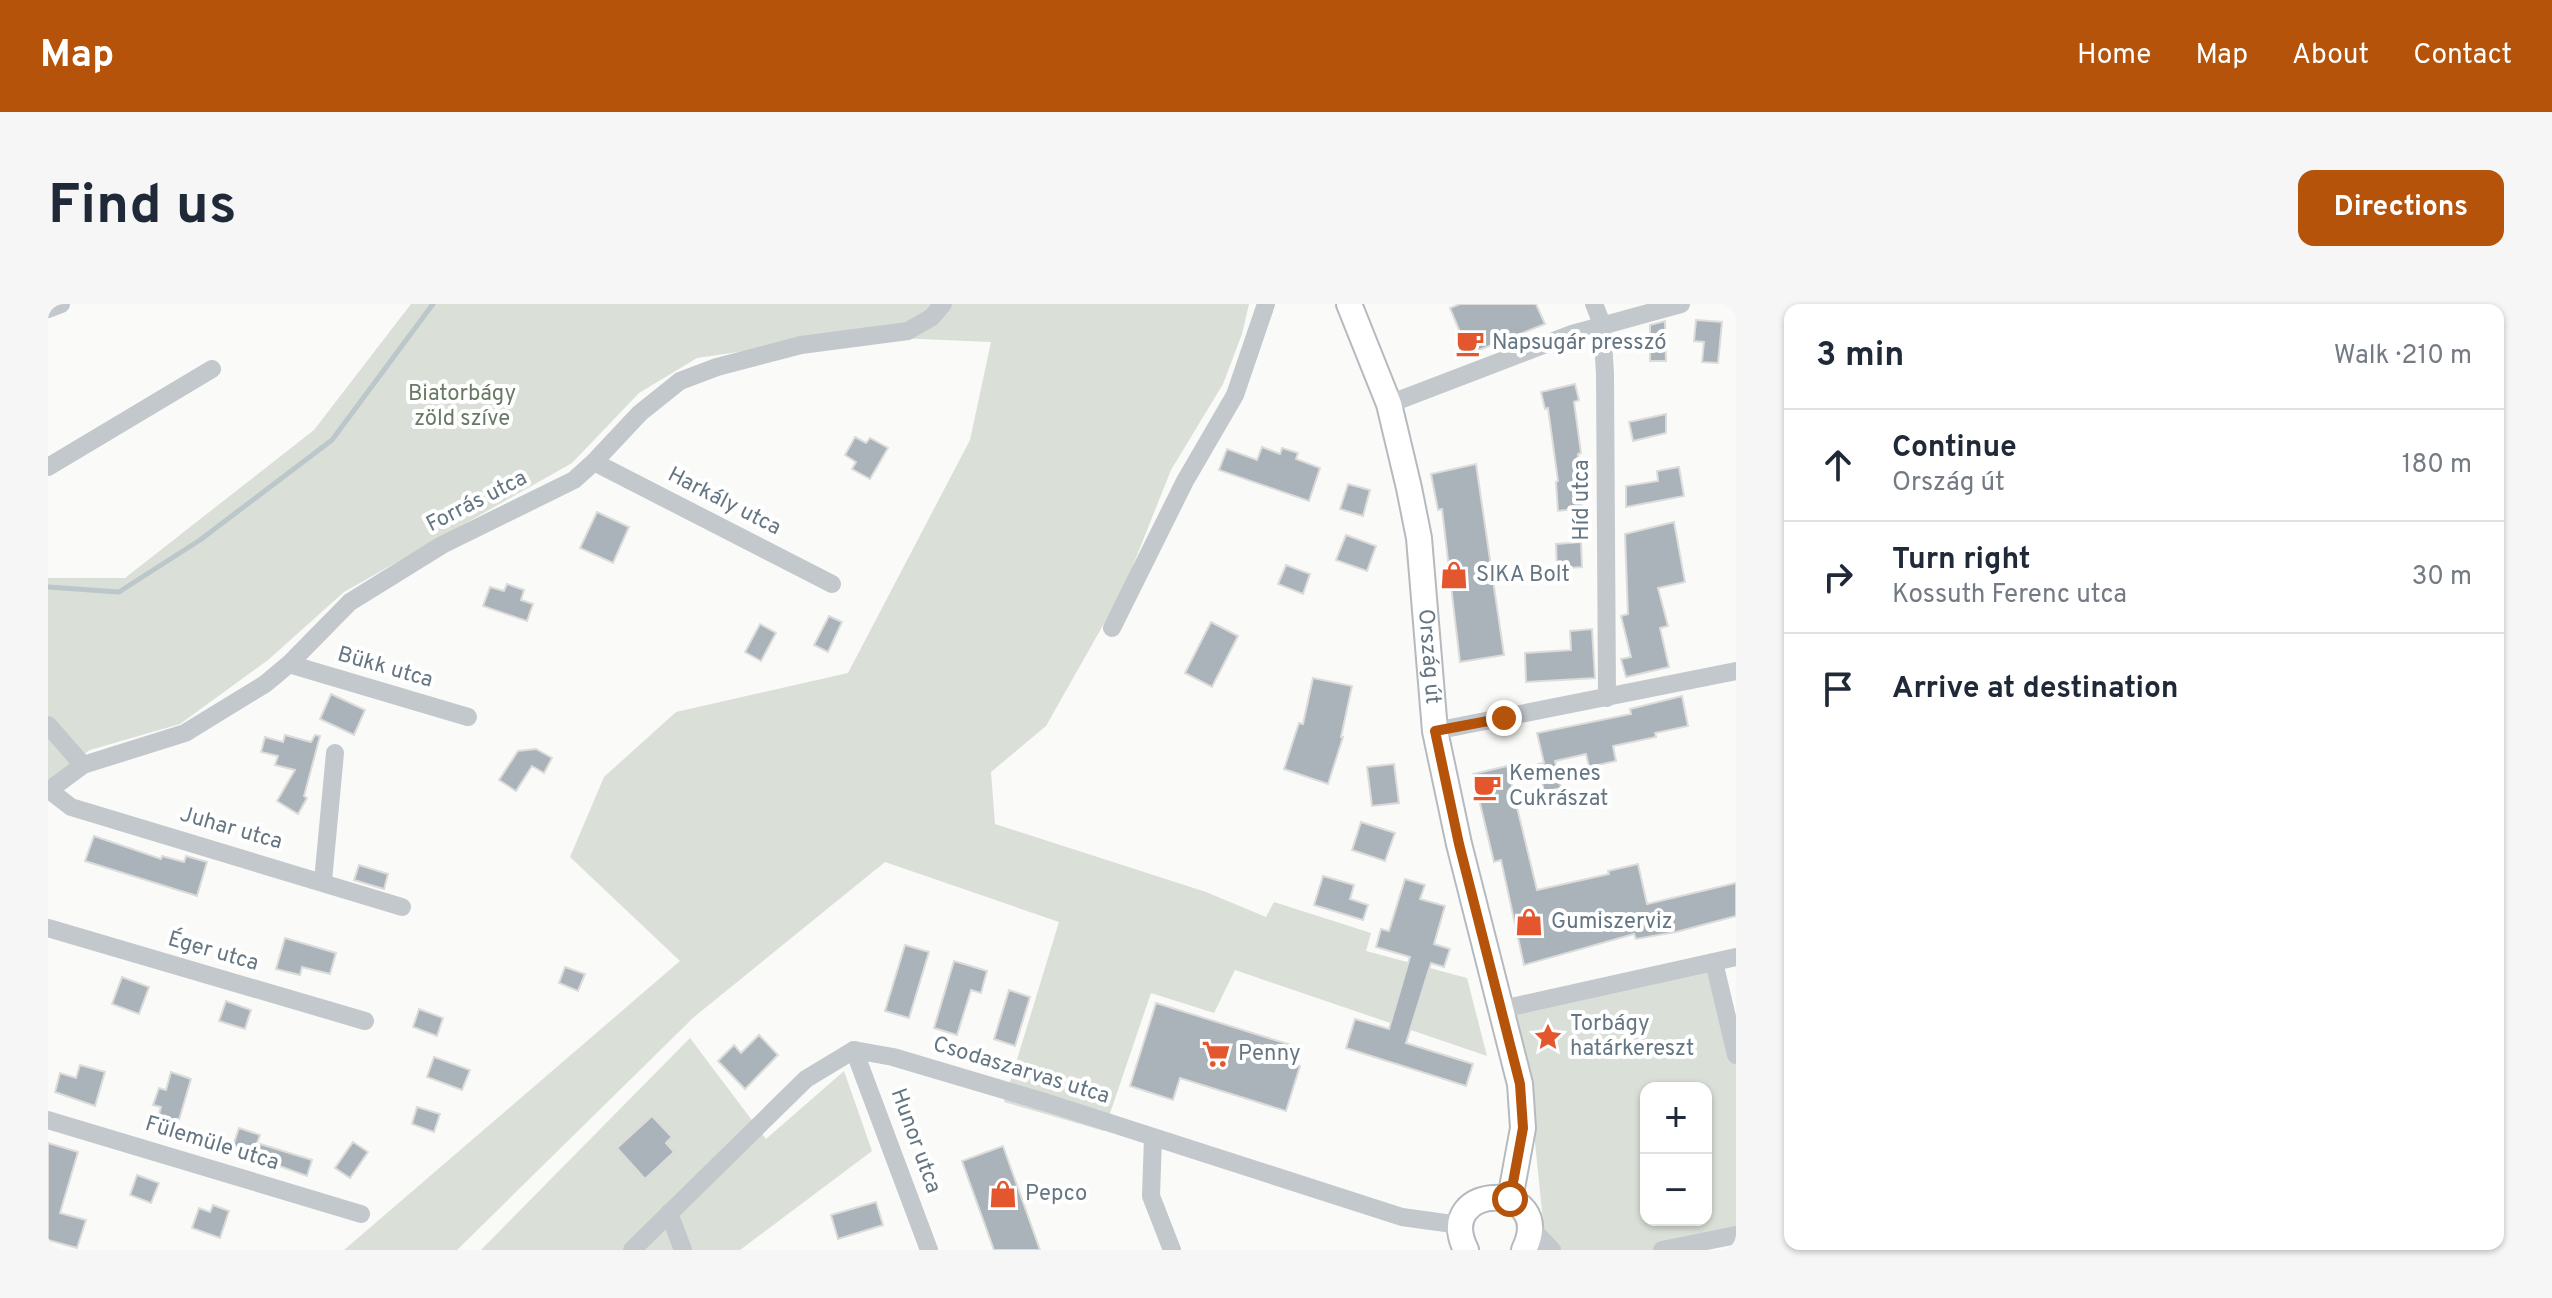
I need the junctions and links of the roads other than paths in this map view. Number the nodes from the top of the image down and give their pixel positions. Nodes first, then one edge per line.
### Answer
1 (61, 304) edge
2 (943, 304) edge
3 (1266, 304) edge
4 (1349, 304) edge
5 (1594, 304) edge
6 (1681, 304) edge
7 (48, 309) edge
8 (1602, 324) junction
9 (212, 369) dead end
10 (1389, 404) junction
11 (594, 462) junction
12 (48, 467) edge
13 (832, 584) dead end
14 (1112, 628) dead end
15 (289, 664) junction
16 (1736, 671) edge
17 (1607, 698) junction
18 (468, 717) dead end
19 (48, 725) edge
20 (1435, 731) junction
21 (335, 753) dead end
22 (83, 765) junction
23 (49, 790) edge
24 (323, 881) junction
25 (402, 907) dead end
26 (48, 928) edge
27 (1736, 957) edge
28 (1714, 962) junction
29 (1502, 1009) junction
30 (365, 1021) dead end
31 (854, 1050) junction
32 (1736, 1055) edge
33 (48, 1120) edge
34 (1153, 1138) junction
35 (1510, 1199) junction
36 (669, 1213) junction
37 (361, 1214) dead end
38 (1460, 1225) junction
39 (1736, 1235) edge
40 (1527, 1239) edge
41 (632, 1250) edge
42 (683, 1250) edge
43 (929, 1250) edge
44 (1172, 1250) edge
45 (1466, 1250) edge
46 (1552, 1250) edge
47 (1662, 1250) edge

1 - 7 street
2 - 11 street, Forrás utca
3 - 14 street
4 - 10 main road, Ország út
5 - 8 street, Híd utca
6 - 8 street
8 - 10 street
8 - 17 street, Híd utca
9 - 12 street
10 - 20 main road, Ország út
11 - 13 street, Harkály utca
11 - 15 street, Forrás utca
15 - 18 street, Bükk utca
15 - 22 street, Forrás utca
16 - 17 street
17 - 20 street
19 - 22 street
20 - 29 main road, Ország út
21 - 24 street
22 - 23 street, Forrás utca
23 - 24 street, Juhar utca
24 - 25 street, Juhar utca
26 - 30 street, Éger utca
27 - 28 street
28 - 29 street
28 - 32 street
29 - 35 main road, Ország út
31 - 34 street, Csodaszarvas utca
31 - 36 street
31 - 43 street, Hunor utca
33 - 37 street, Fülemüle utca
34 - 38 street, Csodaszarvas utca
34 - 44 street
35 - 38 main road
35 - 40 main road
36 - 41 street
36 - 42 street
38 - 45 main road
39 - 47 street
40 - 46 street

